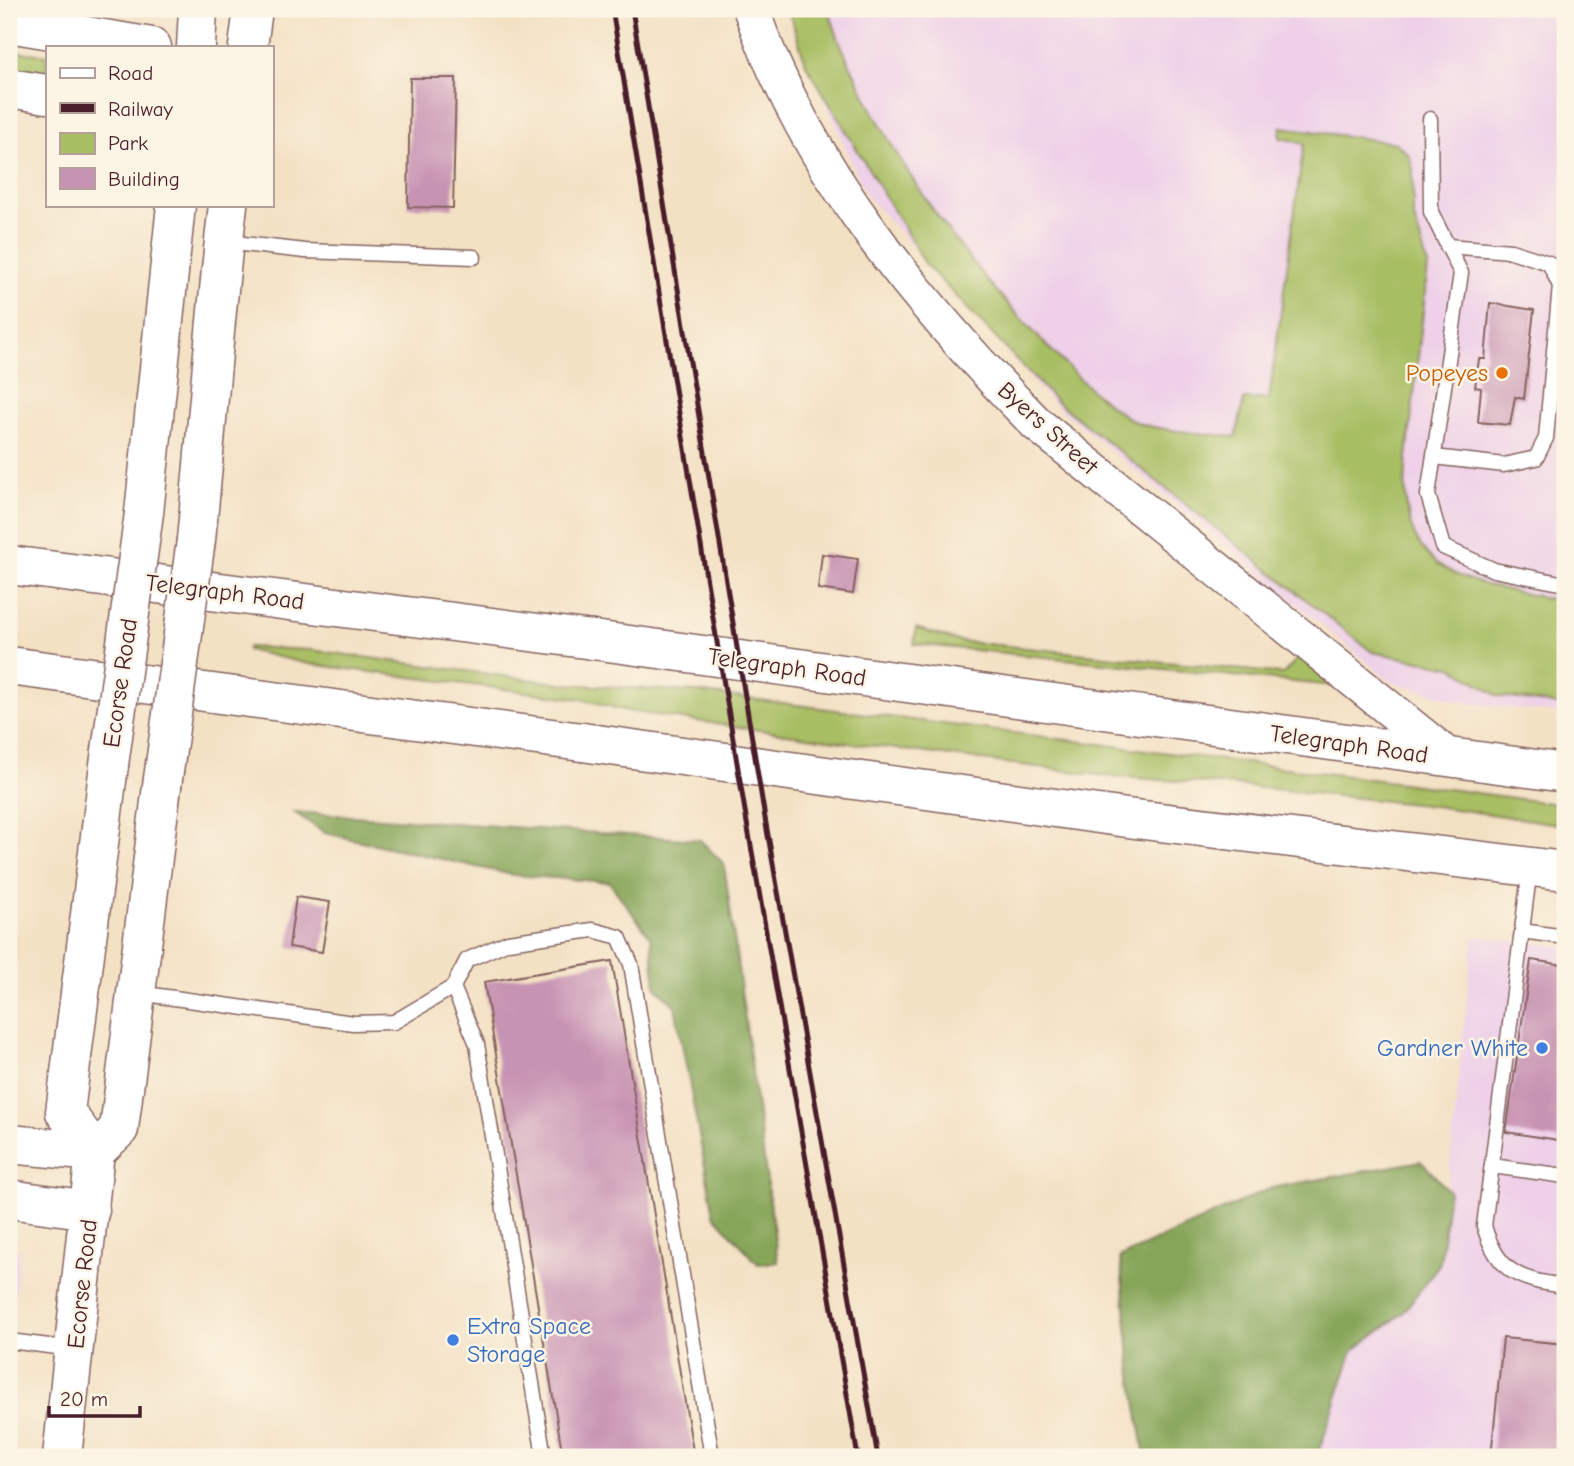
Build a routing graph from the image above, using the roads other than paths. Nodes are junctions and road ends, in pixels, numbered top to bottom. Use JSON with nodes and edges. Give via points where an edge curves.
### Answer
{"nodes":[{"id":1,"x":198,"y":9,"type":"edge"},
{"id":2,"x":253,"y":9,"type":"edge"},
{"id":3,"x":751,"y":9,"type":"edge"},
{"id":4,"x":9,"y":23,"type":"edge"},
{"id":5,"x":146,"y":46,"type":"edge"},
{"id":6,"x":196,"y":46,"type":"edge"},
{"id":7,"x":248,"y":46,"type":"edge"},
{"id":8,"x":9,"y":88,"type":"edge"},
{"id":9,"x":46,"y":94,"type":"edge"},
{"id":10,"x":1430,"y":119,"type":"dead end"},
{"id":11,"x":176,"y":206,"type":"edge"},
{"id":12,"x":226,"y":223,"type":"edge"},
{"id":13,"x":1447,"y":246,"type":"junction"},
{"id":14,"x":474,"y":257,"type":"dead end"},
{"id":15,"x":1434,"y":457,"type":"junction"},
{"id":16,"x":9,"y":539,"type":"edge"},
{"id":17,"x":9,"y":565,"type":"edge"},
{"id":18,"x":162,"y":583,"type":"junction"},
{"id":19,"x":1565,"y":584,"type":"edge"},
{"id":20,"x":9,"y":666,"type":"edge"},
{"id":21,"x":1449,"y":757,"type":"junction"},
{"id":22,"x":1565,"y":773,"type":"edge"},
{"id":23,"x":1548,"y":869,"type":"edge"},
{"id":24,"x":1522,"y":930,"type":"junction"},
{"id":25,"x":1565,"y":937,"type":"edge"},
{"id":26,"x":453,"y":987,"type":"junction"},
{"id":27,"x":136,"y":993,"type":"junction"},
{"id":28,"x":9,"y":1144,"type":"edge"},
{"id":29,"x":95,"y":1152,"type":"junction"},
{"id":30,"x":1492,"y":1166,"type":"junction"},
{"id":31,"x":1565,"y":1176,"type":"edge"},
{"id":32,"x":9,"y":1199,"type":"edge"},
{"id":33,"x":90,"y":1210,"type":"junction"},
{"id":34,"x":1565,"y":1286,"type":"edge"},
{"id":35,"x":9,"y":1341,"type":"edge"},
{"id":36,"x":74,"y":1349,"type":"junction"},
{"id":37,"x":62,"y":1457,"type":"edge"},
{"id":38,"x":544,"y":1457,"type":"edge"},
{"id":39,"x":712,"y":1457,"type":"edge"}],
"edges":[{"from":1,"to":6,"type":"main road"},
{"from":2,"to":7,"type":"main road"},
{"from":3,"to":21,"type":"street","name":"Byers Street","via":[[773,64],[828,169],[925,304],[982,368],[1037,424]]},
{"from":4,"to":5,"type":"main road"},
{"from":8,"to":9,"type":"main road"},
{"from":10,"to":13,"type":"lane","via":[[1431,212]]},
{"from":11,"to":29,"type":"main road","name":"Ecorse Road","bridge":true,"via":[[144,513],[65,1112]]},
{"from":12,"to":14,"type":"lane","via":[[305,251]]},
{"from":12,"to":27,"type":"main road","bridge":true,"via":[[196,540]]},
{"from":13,"to":15,"type":"lane","via":[[1461,273]]},
{"from":13,"to":15,"type":"lane","via":[[1511,251],[1549,263],[1560,286],[1546,438],[1536,458],[1504,465]]},
{"from":15,"to":19,"type":"lane","via":[[1428,495],[1443,547],[1494,570]]},
{"from":16,"to":18,"type":"main road"},
{"from":17,"to":18,"type":"main road","name":"Telegraph Road"},
{"from":18,"to":21,"type":"main road","name":"Telegraph Road"},
{"from":20,"to":23,"type":"main road","via":[[1127,818]]},
{"from":21,"to":22,"type":"main road","name":"Telegraph Road"},
{"from":23,"to":24,"type":"lane"},
{"from":24,"to":25,"type":"lane"},
{"from":24,"to":30,"type":"lane"},
{"from":26,"to":27,"type":"lane","via":[[394,1022],[353,1023]]},
{"from":26,"to":38,"type":"lane","via":[[477,1044]]},
{"from":26,"to":39,"type":"lane","via":[[467,960],[508,943],[593,930],[619,937],[631,964]]},
{"from":27,"to":29,"type":"main road","via":[[118,1129]]},
{"from":28,"to":29,"type":"main road"},
{"from":29,"to":33,"type":"main road","name":"Ecorse Road"},
{"from":30,"to":31,"type":"lane"},
{"from":30,"to":34,"type":"lane","via":[[1485,1226],[1500,1264],[1518,1275]]},
{"from":32,"to":33,"type":"main road"},
{"from":33,"to":36,"type":"main road","name":"Ecorse Road"},
{"from":35,"to":36,"type":"lane"},
{"from":36,"to":37,"type":"main road","name":"Ecorse Road"}]}
